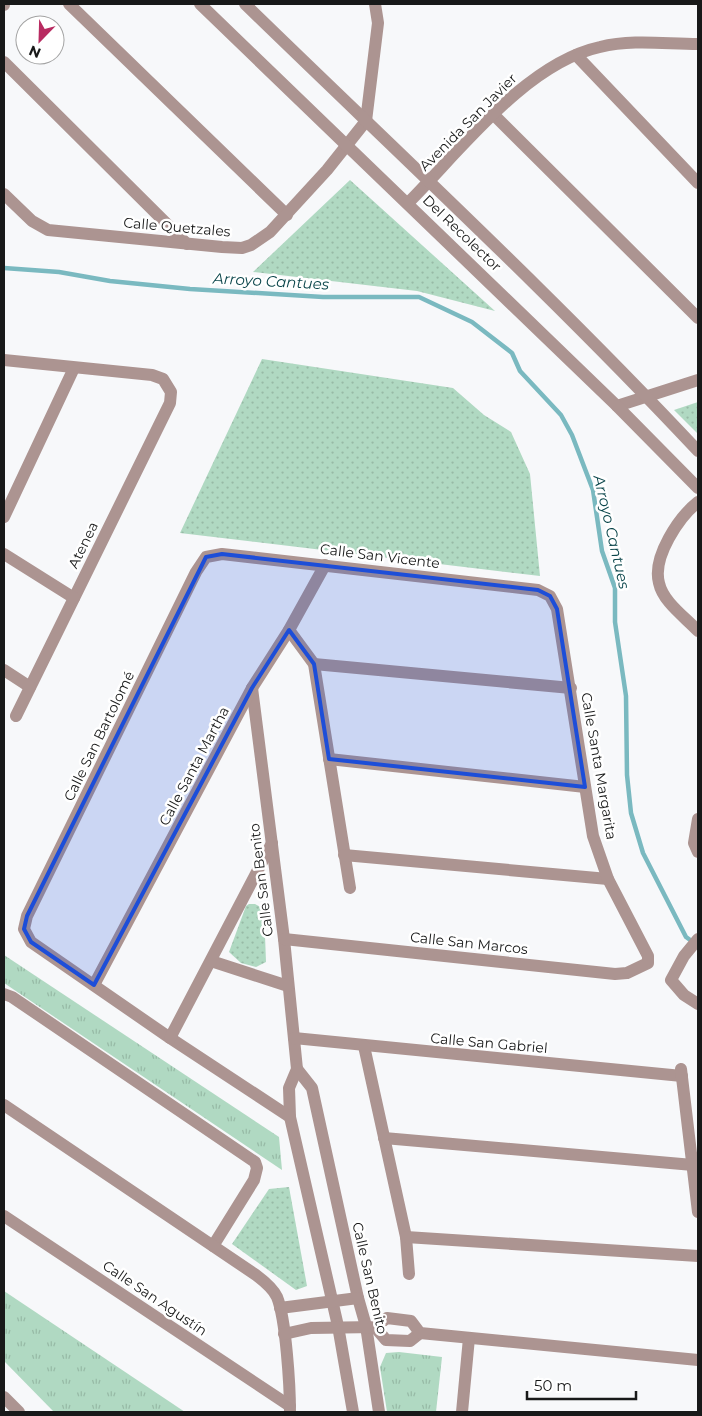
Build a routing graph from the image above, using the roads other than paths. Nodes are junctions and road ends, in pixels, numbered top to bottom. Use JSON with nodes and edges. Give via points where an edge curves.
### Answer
{"nodes":[{"id":1,"x":69,"y":4,"type":"edge"},
{"id":2,"x":200,"y":4,"type":"edge"},
{"id":3,"x":245,"y":4,"type":"edge"},
{"id":4,"x":375,"y":4,"type":"edge"},
{"id":5,"x":698,"y":44,"type":"edge"},
{"id":6,"x":576,"y":55,"type":"junction"},
{"id":7,"x":4,"y":62,"type":"edge"},
{"id":8,"x":494,"y":115,"type":"junction"},
{"id":9,"x":366,"y":121,"type":"junction"},
{"id":10,"x":348,"y":145,"type":"junction"},
{"id":11,"x":430,"y":181,"type":"junction"},
{"id":12,"x":698,"y":183,"type":"edge"},
{"id":13,"x":4,"y":194,"type":"edge"},
{"id":14,"x":408,"y":203,"type":"junction"},
{"id":15,"x":287,"y":214,"type":"junction"},
{"id":16,"x":187,"y":244,"type":"junction"},
{"id":17,"x":698,"y":318,"type":"edge"},
{"id":18,"x":4,"y":360,"type":"edge"},
{"id":19,"x":74,"y":368,"type":"junction"},
{"id":20,"x":698,"y":380,"type":"edge"},
{"id":21,"x":646,"y":395,"type":"junction"},
{"id":22,"x":617,"y":406,"type":"junction"},
{"id":23,"x":698,"y":451,"type":"edge"},
{"id":24,"x":698,"y":488,"type":"edge"},
{"id":25,"x":698,"y":502,"type":"edge"},
{"id":26,"x":4,"y":517,"type":"edge"},
{"id":27,"x":4,"y":554,"type":"edge"},
{"id":28,"x":206,"y":557,"type":"joint"},
{"id":29,"x":325,"y":565,"type":"junction"},
{"id":30,"x":550,"y":596,"type":"joint"},
{"id":31,"x":74,"y":598,"type":"junction"},
{"id":32,"x":289,"y":630,"type":"junction"},
{"id":33,"x":698,"y":630,"type":"edge"},
{"id":34,"x":314,"y":664,"type":"junction"},
{"id":35,"x":4,"y":670,"type":"edge"},
{"id":36,"x":30,"y":687,"type":"junction"},
{"id":37,"x":252,"y":688,"type":"junction"},
{"id":38,"x":571,"y":688,"type":"junction"},
{"id":39,"x":16,"y":716,"type":"dead end"},
{"id":40,"x":329,"y":759,"type":"junction"},
{"id":41,"x":585,"y":787,"type":"junction"},
{"id":42,"x":698,"y":819,"type":"edge"},
{"id":43,"x":272,"y":843,"type":"junction"},
{"id":44,"x":698,"y":852,"type":"edge"},
{"id":45,"x":344,"y":855,"type":"junction"},
{"id":46,"x":608,"y":879,"type":"junction"},
{"id":47,"x":350,"y":888,"type":"dead end"},
{"id":48,"x":284,"y":939,"type":"junction"},
{"id":49,"x":698,"y":939,"type":"edge"},
{"id":50,"x":211,"y":961,"type":"junction"},
{"id":51,"x":648,"y":962,"type":"joint"},
{"id":52,"x":94,"y":985,"type":"junction"},
{"id":53,"x":288,"y":986,"type":"junction"},
{"id":54,"x":4,"y":994,"type":"edge"},
{"id":55,"x":698,"y":1004,"type":"edge"},
{"id":56,"x":170,"y":1038,"type":"junction"},
{"id":57,"x":294,"y":1038,"type":"junction"},
{"id":58,"x":364,"y":1046,"type":"junction"},
{"id":59,"x":297,"y":1069,"type":"junction"},
{"id":60,"x":4,"y":1105,"type":"edge"},
{"id":61,"x":290,"y":1117,"type":"junction"},
{"id":62,"x":384,"y":1138,"type":"junction"},
{"id":63,"x":693,"y":1165,"type":"junction"},
{"id":64,"x":698,"y":1212,"type":"edge"},
{"id":65,"x":4,"y":1216,"type":"edge"},
{"id":66,"x":406,"y":1237,"type":"junction"},
{"id":67,"x":213,"y":1246,"type":"junction"},
{"id":68,"x":698,"y":1256,"type":"edge"},
{"id":69,"x":409,"y":1274,"type":"dead end"},
{"id":70,"x":358,"y":1298,"type":"junction"},
{"id":71,"x":279,"y":1302,"type":"junction"},
{"id":72,"x":331,"y":1302,"type":"junction"},
{"id":73,"x":338,"y":1326,"type":"junction"},
{"id":74,"x":370,"y":1326,"type":"junction"},
{"id":75,"x":420,"y":1333,"type":"junction"},
{"id":76,"x":284,"y":1334,"type":"junction"},
{"id":77,"x":468,"y":1338,"type":"junction"},
{"id":78,"x":698,"y":1360,"type":"edge"},
{"id":79,"x":4,"y":1397,"type":"edge"},
{"id":80,"x":290,"y":1409,"type":"edge"},
{"id":81,"x":19,"y":1412,"type":"edge"},
{"id":82,"x":353,"y":1412,"type":"edge"},
{"id":83,"x":380,"y":1412,"type":"edge"},
{"id":84,"x":462,"y":1412,"type":"edge"}],
"edges":[{"from":1,"to":15,"type":"street"},
{"from":2,"to":10,"type":"street","name":"Del Recolector"},
{"from":3,"to":9,"type":"street","name":"Del Recolector"},
{"from":4,"to":9,"type":"street","via":[[378,23]]},
{"from":5,"to":6,"type":"street","name":"Avenida San Javier","via":[[620,43]]},
{"from":6,"to":8,"type":"street","name":"Avenida San Javier","via":[[536,76]]},
{"from":6,"to":12,"type":"street"},
{"from":7,"to":16,"type":"street"},
{"from":8,"to":11,"type":"street","name":"Avenida San Javier"},
{"from":8,"to":17,"type":"street"},
{"from":9,"to":10,"type":"street","name":"Calle Quetzales"},
{"from":9,"to":11,"type":"street","name":"Del Recolector"},
{"from":10,"to":14,"type":"street","name":"Del Recolector"},
{"from":10,"to":15,"type":"street","name":"Calle Quetzales"},
{"from":11,"to":14,"type":"street","name":"Avenida San Javier"},
{"from":11,"to":21,"type":"street","name":"Del Recolector"},
{"from":13,"to":16,"type":"street","name":"Calle Quetzales","via":[[32,221],[48,230]]},
{"from":14,"to":22,"type":"street","name":"Del Recolector"},
{"from":15,"to":16,"type":"street","name":"Calle Quetzales","via":[[260,241],[242,248]]},
{"from":18,"to":19,"type":"street"},
{"from":19,"to":26,"type":"street"},
{"from":19,"to":31,"type":"street","name":"Atenea","via":[[152,375],[163,379],[171,392],[170,403]]},
{"from":20,"to":21,"type":"street"},
{"from":21,"to":22,"type":"street"},
{"from":21,"to":23,"type":"street","name":"Del Recolector"},
{"from":22,"to":24,"type":"street","name":"Del Recolector"},
{"from":25,"to":33,"type":"street","via":[[669,538],[661,557],[659,583],[670,603]]},
{"from":27,"to":31,"type":"street"},
{"from":28,"to":29,"type":"street","name":"Calle San Vicente","via":[[222,554]]},
{"from":28,"to":52,"type":"street","name":"Calle San Bartolomé","via":[[27,916],[24,930],[31,942]]},
{"from":29,"to":30,"type":"street","name":"Calle San Vicente","via":[[538,590]]},
{"from":29,"to":32,"type":"street","name":"Calle Santa Martha"},
{"from":30,"to":38,"type":"street","name":"Calle Santa Margarita","via":[[557,608]]},
{"from":31,"to":36,"type":"street","name":"Atenea"},
{"from":32,"to":34,"type":"street"},
{"from":32,"to":37,"type":"street","name":"Calle Santa Martha"},
{"from":34,"to":38,"type":"street"},
{"from":34,"to":40,"type":"street"},
{"from":35,"to":36,"type":"street"},
{"from":36,"to":39,"type":"street","name":"Atenea"},
{"from":37,"to":43,"type":"street","name":"Calle San Benito"},
{"from":37,"to":52,"type":"street","name":"Calle Santa Martha"},
{"from":38,"to":41,"type":"street","name":"Calle Santa Margarita"},
{"from":40,"to":41,"type":"street"},
{"from":40,"to":45,"type":"street"},
{"from":41,"to":46,"type":"street","name":"Calle Santa Margarita","via":[[594,836]]},
{"from":42,"to":44,"type":"street","via":[[694,843]]},
{"from":43,"to":48,"type":"street","name":"Calle San Benito"},
{"from":43,"to":50,"type":"street"},
{"from":45,"to":46,"type":"street"},
{"from":45,"to":47,"type":"street"},
{"from":46,"to":51,"type":"street","name":"Calle Santa Margarita","via":[[648,956]]},
{"from":48,"to":51,"type":"street","name":"Calle San Marcos","via":[[615,974],[627,973]]},
{"from":48,"to":53,"type":"street","name":"Calle San Benito"},
{"from":49,"to":55,"type":"street","via":[[671,980],[684,995]]},
{"from":50,"to":53,"type":"street"},
{"from":50,"to":56,"type":"street"},
{"from":52,"to":56,"type":"street"},
{"from":53,"to":57,"type":"street","name":"Calle San Benito"},
{"from":54,"to":67,"type":"street","via":[[250,1158],[257,1168],[254,1180]]},
{"from":56,"to":61,"type":"street"},
{"from":57,"to":58,"type":"street","name":"Calle San Gabriel"},
{"from":57,"to":59,"type":"street","name":"Calle San Benito"},
{"from":58,"to":62,"type":"street"},
{"from":58,"to":63,"type":"street","name":"Calle San Gabriel","via":[[682,1073]]},
{"from":59,"to":61,"type":"street","name":"Calle San Benito","via":[[289,1088]]},
{"from":59,"to":70,"type":"street","name":"Calle San Benito","via":[[312,1088]]},
{"from":60,"to":67,"type":"street"},
{"from":61,"to":72,"type":"street","name":"Calle San Benito"},
{"from":62,"to":63,"type":"street"},
{"from":62,"to":66,"type":"street"},
{"from":63,"to":64,"type":"street"},
{"from":65,"to":80,"type":"street","name":"Calle San Agustín"},
{"from":66,"to":68,"type":"street"},
{"from":66,"to":69,"type":"street"},
{"from":67,"to":71,"type":"street","via":[[268,1284]]},
{"from":70,"to":72,"type":"street"},
{"from":70,"to":74,"type":"street","name":"Calle San Benito"},
{"from":71,"to":72,"type":"street"},
{"from":71,"to":76,"type":"street"},
{"from":72,"to":73,"type":"street","name":"Calle San Benito"},
{"from":73,"to":74,"type":"street"},
{"from":73,"to":76,"type":"street"},
{"from":73,"to":82,"type":"street","name":"Calle San Benito"},
{"from":74,"to":75,"type":"street","via":[[387,1318],[411,1321]]},
{"from":74,"to":75,"type":"street","via":[[386,1340],[410,1341]]},
{"from":74,"to":83,"type":"street","name":"Calle San Benito"},
{"from":75,"to":77,"type":"street"},
{"from":76,"to":80,"type":"street"},
{"from":77,"to":78,"type":"street"},
{"from":77,"to":84,"type":"street"},
{"from":79,"to":81,"type":"street"}]}
